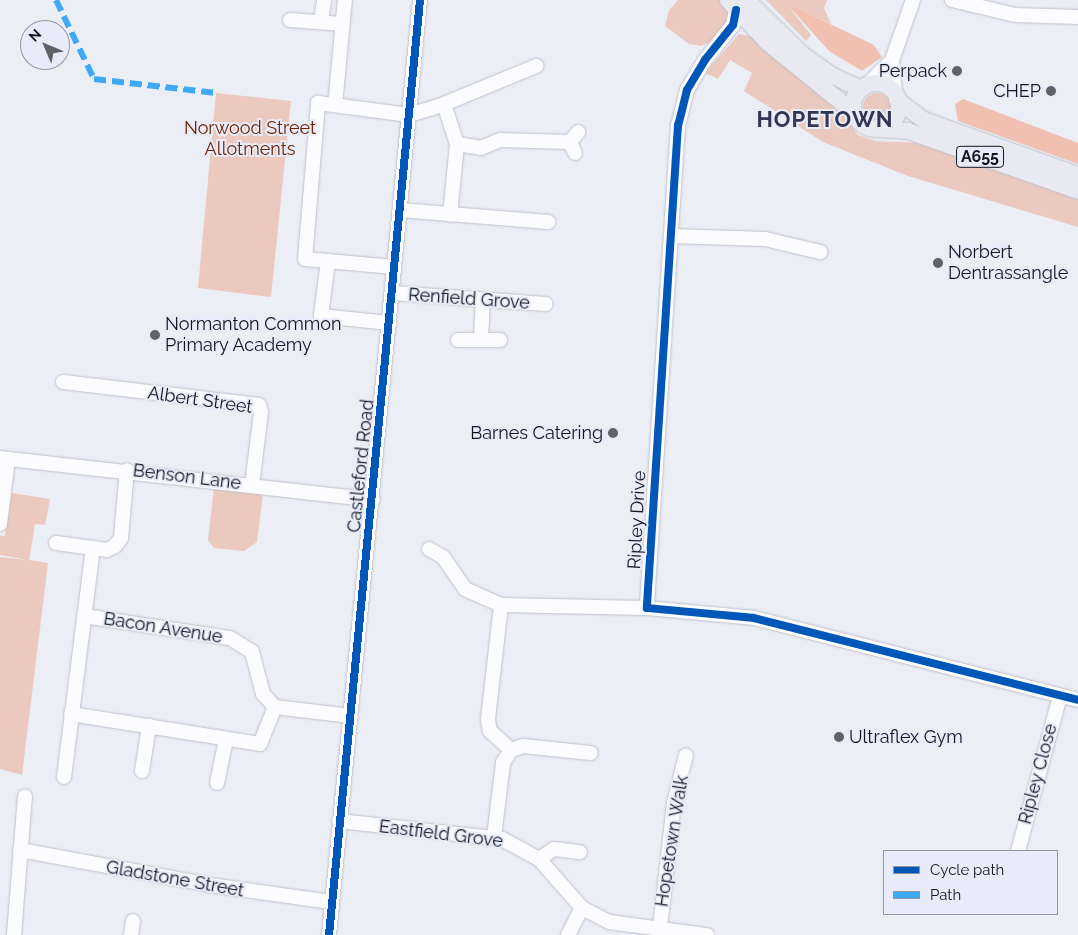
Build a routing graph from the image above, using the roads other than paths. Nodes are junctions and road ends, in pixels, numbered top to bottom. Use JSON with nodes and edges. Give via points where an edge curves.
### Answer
{"nodes":[{"id":1,"x":324,"y":0,"type":"edge"},
{"id":2,"x":345,"y":0,"type":"edge"},
{"id":3,"x":420,"y":0,"type":"edge"},
{"id":4,"x":913,"y":0,"type":"edge"},
{"id":5,"x":952,"y":0,"type":"edge"},
{"id":6,"x":737,"y":3,"type":"edge"},
{"id":7,"x":1078,"y":17,"type":"edge"},
{"id":8,"x":290,"y":20,"type":"dead end"},
{"id":9,"x":321,"y":22,"type":"junction"},
{"id":10,"x":342,"y":24,"type":"junction"},
{"id":11,"x":755,"y":30,"type":"junction"},
{"id":12,"x":724,"y":35,"type":"junction"},
{"id":13,"x":892,"y":60,"type":"junction"},
{"id":14,"x":536,"y":66,"type":"dead end"},
{"id":15,"x":863,"y":88,"type":"junction"},
{"id":16,"x":896,"y":97,"type":"junction"},
{"id":17,"x":444,"y":104,"type":"junction"},
{"id":18,"x":335,"y":105,"type":"junction"},
{"id":19,"x":853,"y":112,"type":"junction"},
{"id":20,"x":409,"y":115,"type":"junction"},
{"id":21,"x":881,"y":129,"type":"junction"},
{"id":22,"x":574,"y":142,"type":"dead end"},
{"id":23,"x":457,"y":144,"type":"junction"},
{"id":24,"x":1078,"y":174,"type":"edge"},
{"id":25,"x":1078,"y":191,"type":"edge"},
{"id":26,"x":400,"y":210,"type":"junction"},
{"id":27,"x":450,"y":215,"type":"junction"},
{"id":28,"x":549,"y":222,"type":"dead end"},
{"id":29,"x":671,"y":236,"type":"junction"},
{"id":30,"x":820,"y":252,"type":"dead end"},
{"id":31,"x":328,"y":261,"type":"junction"},
{"id":32,"x":394,"y":267,"type":"junction"},
{"id":33,"x":392,"y":293,"type":"junction"},
{"id":34,"x":483,"y":300,"type":"junction"},
{"id":35,"x":546,"y":304,"type":"dead end"},
{"id":36,"x":390,"y":323,"type":"junction"},
{"id":37,"x":481,"y":338,"type":"junction"},
{"id":38,"x":458,"y":340,"type":"dead end"},
{"id":39,"x":500,"y":340,"type":"dead end"},
{"id":40,"x":63,"y":382,"type":"dead end"},
{"id":41,"x":4,"y":458,"type":"edge"},
{"id":42,"x":127,"y":470,"type":"junction"},
{"id":43,"x":252,"y":485,"type":"junction"},
{"id":44,"x":373,"y":500,"type":"junction"},
{"id":45,"x":0,"y":524,"type":"edge"},
{"id":46,"x":56,"y":542,"type":"dead end"},
{"id":47,"x":93,"y":548,"type":"junction"},
{"id":48,"x":429,"y":549,"type":"dead end"},
{"id":49,"x":501,"y":604,"type":"junction"},
{"id":50,"x":647,"y":608,"type":"junction"},
{"id":51,"x":84,"y":616,"type":"junction"},
{"id":52,"x":1060,"y":696,"type":"junction"},
{"id":53,"x":1078,"y":700,"type":"edge"},
{"id":54,"x":275,"y":707,"type":"junction"},
{"id":55,"x":71,"y":714,"type":"junction"},
{"id":56,"x":350,"y":716,"type":"junction"},
{"id":57,"x":149,"y":726,"type":"junction"},
{"id":58,"x":226,"y":739,"type":"junction"},
{"id":59,"x":510,"y":750,"type":"junction"},
{"id":60,"x":591,"y":753,"type":"dead end"},
{"id":61,"x":686,"y":755,"type":"dead end"},
{"id":62,"x":142,"y":771,"type":"dead end"},
{"id":63,"x":64,"y":777,"type":"dead end"},
{"id":64,"x":218,"y":783,"type":"dead end"},
{"id":65,"x":25,"y":796,"type":"dead end"},
{"id":66,"x":339,"y":822,"type":"junction"},
{"id":67,"x":494,"y":837,"type":"junction"},
{"id":68,"x":20,"y":850,"type":"junction"},
{"id":69,"x":1018,"y":850,"type":"edge"},
{"id":70,"x":580,"y":852,"type":"dead end"},
{"id":71,"x":539,"y":859,"type":"junction"},
{"id":72,"x":331,"y":902,"type":"junction"},
{"id":73,"x":582,"y":908,"type":"junction"},
{"id":74,"x":133,"y":921,"type":"dead end"},
{"id":75,"x":664,"y":930,"type":"edge"},
{"id":76,"x":14,"y":935,"type":"edge"},
{"id":77,"x":131,"y":935,"type":"edge"},
{"id":78,"x":329,"y":935,"type":"edge"},
{"id":79,"x":568,"y":935,"type":"edge"},
{"id":80,"x":707,"y":935,"type":"edge"}],
"edges":[{"from":1,"to":9,"type":"street"},
{"from":2,"to":10,"type":"street"},
{"from":3,"to":20,"type":"street","name":"Castleford Road"},
{"from":4,"to":13,"type":"street"},
{"from":5,"to":7,"type":"street","via":[[1015,15]]},
{"from":6,"to":11,"type":"main road","number":"A655"},
{"from":6,"to":12,"type":"street","name":"Ripley Drive","via":[[735,21]]},
{"from":6,"to":15,"type":"main road","number":"A655","via":[[833,76]]},
{"from":8,"to":9,"type":"street"},
{"from":9,"to":10,"type":"street"},
{"from":10,"to":18,"type":"street"},
{"from":11,"to":12,"type":"street","via":[[739,29]]},
{"from":11,"to":19,"type":"main road","number":"A655"},
{"from":12,"to":29,"type":"street","name":"Ripley Drive","via":[[687,90],[674,153]]},
{"from":13,"to":15,"type":"street"},
{"from":13,"to":16,"type":"street"},
{"from":14,"to":17,"type":"street"},
{"from":15,"to":16,"type":"main road","number":"A655","via":[[879,84]]},
{"from":15,"to":19,"type":"main road","via":[[854,100]]},
{"from":16,"to":21,"type":"main road","via":[[895,118]]},
{"from":16,"to":24,"type":"main road","number":"A655","via":[[924,120]]},
{"from":17,"to":20,"type":"street"},
{"from":17,"to":23,"type":"street"},
{"from":18,"to":20,"type":"street"},
{"from":18,"to":31,"type":"street","via":[[318,102],[305,259]]},
{"from":19,"to":21,"type":"main road","number":"A655","via":[[861,124]]},
{"from":20,"to":26,"type":"street","name":"Castleford Road"},
{"from":21,"to":25,"type":"main road","number":"A655","via":[[908,131]]},
{"from":22,"to":23,"type":"street","via":[[500,140],[481,148]]},
{"from":23,"to":27,"type":"street"},
{"from":26,"to":27,"type":"street"},
{"from":26,"to":32,"type":"street","name":"Castleford Road"},
{"from":27,"to":28,"type":"street"},
{"from":29,"to":30,"type":"street","via":[[765,240]]},
{"from":29,"to":50,"type":"street","name":"Ripley Drive"},
{"from":31,"to":32,"type":"street"},
{"from":31,"to":36,"type":"street","via":[[321,316]]},
{"from":32,"to":33,"type":"street","name":"Castleford Road"},
{"from":33,"to":34,"type":"street","name":"Renfield Grove"},
{"from":33,"to":36,"type":"street","name":"Castleford Road"},
{"from":34,"to":35,"type":"street","name":"Renfield Grove"},
{"from":34,"to":37,"type":"street"},
{"from":36,"to":44,"type":"street","name":"Castleford Road"},
{"from":37,"to":38,"type":"street"},
{"from":37,"to":39,"type":"street"},
{"from":40,"to":43,"type":"street","name":"Albert Street","via":[[259,405]]},
{"from":41,"to":42,"type":"street","name":"Benson Lane"},
{"from":41,"to":45,"type":"street"},
{"from":42,"to":43,"type":"street","name":"Benson Lane"},
{"from":42,"to":47,"type":"street","via":[[121,538],[107,550]]},
{"from":43,"to":44,"type":"street","name":"Benson Lane"},
{"from":44,"to":56,"type":"street","name":"Castleford Road"},
{"from":46,"to":47,"type":"street"},
{"from":47,"to":51,"type":"street"},
{"from":48,"to":49,"type":"street","via":[[443,557],[465,589]]},
{"from":49,"to":50,"type":"street"},
{"from":49,"to":59,"type":"street","via":[[492,626],[488,719],[490,731]]},
{"from":50,"to":52,"type":"street","via":[[754,618]]},
{"from":51,"to":54,"type":"street","name":"Bacon Avenue","via":[[230,638],[252,652],[263,694]]},
{"from":51,"to":55,"type":"street"},
{"from":52,"to":53,"type":"street"},
{"from":52,"to":69,"type":"street","name":"Ripley Close"},
{"from":54,"to":56,"type":"street"},
{"from":54,"to":58,"type":"street","via":[[260,744]]},
{"from":55,"to":57,"type":"street"},
{"from":55,"to":63,"type":"street"},
{"from":56,"to":66,"type":"street","name":"Castleford Road"},
{"from":57,"to":58,"type":"street"},
{"from":57,"to":62,"type":"street"},
{"from":58,"to":64,"type":"street"},
{"from":59,"to":60,"type":"street","via":[[523,746]]},
{"from":59,"to":67,"type":"street","via":[[503,763]]},
{"from":61,"to":75,"type":"street","name":"Hopetown Walk","via":[[674,803]]},
{"from":65,"to":68,"type":"street"},
{"from":66,"to":67,"type":"street","name":"Eastfield Grove"},
{"from":66,"to":72,"type":"street","name":"Castleford Road"},
{"from":67,"to":71,"type":"street","name":"Eastfield Grove","via":[[520,846]]},
{"from":68,"to":72,"type":"street","name":"Gladstone Street","via":[[217,886]]},
{"from":68,"to":76,"type":"street"},
{"from":70,"to":71,"type":"street","via":[[554,849]]},
{"from":71,"to":73,"type":"street","name":"Eastfield Grove"},
{"from":72,"to":78,"type":"street","name":"Castleford Road"},
{"from":73,"to":75,"type":"street","name":"Eastfield Grove","via":[[608,922]]},
{"from":73,"to":79,"type":"street"},
{"from":74,"to":77,"type":"street"},
{"from":75,"to":80,"type":"street","name":"Eastfield Grove"}]}
